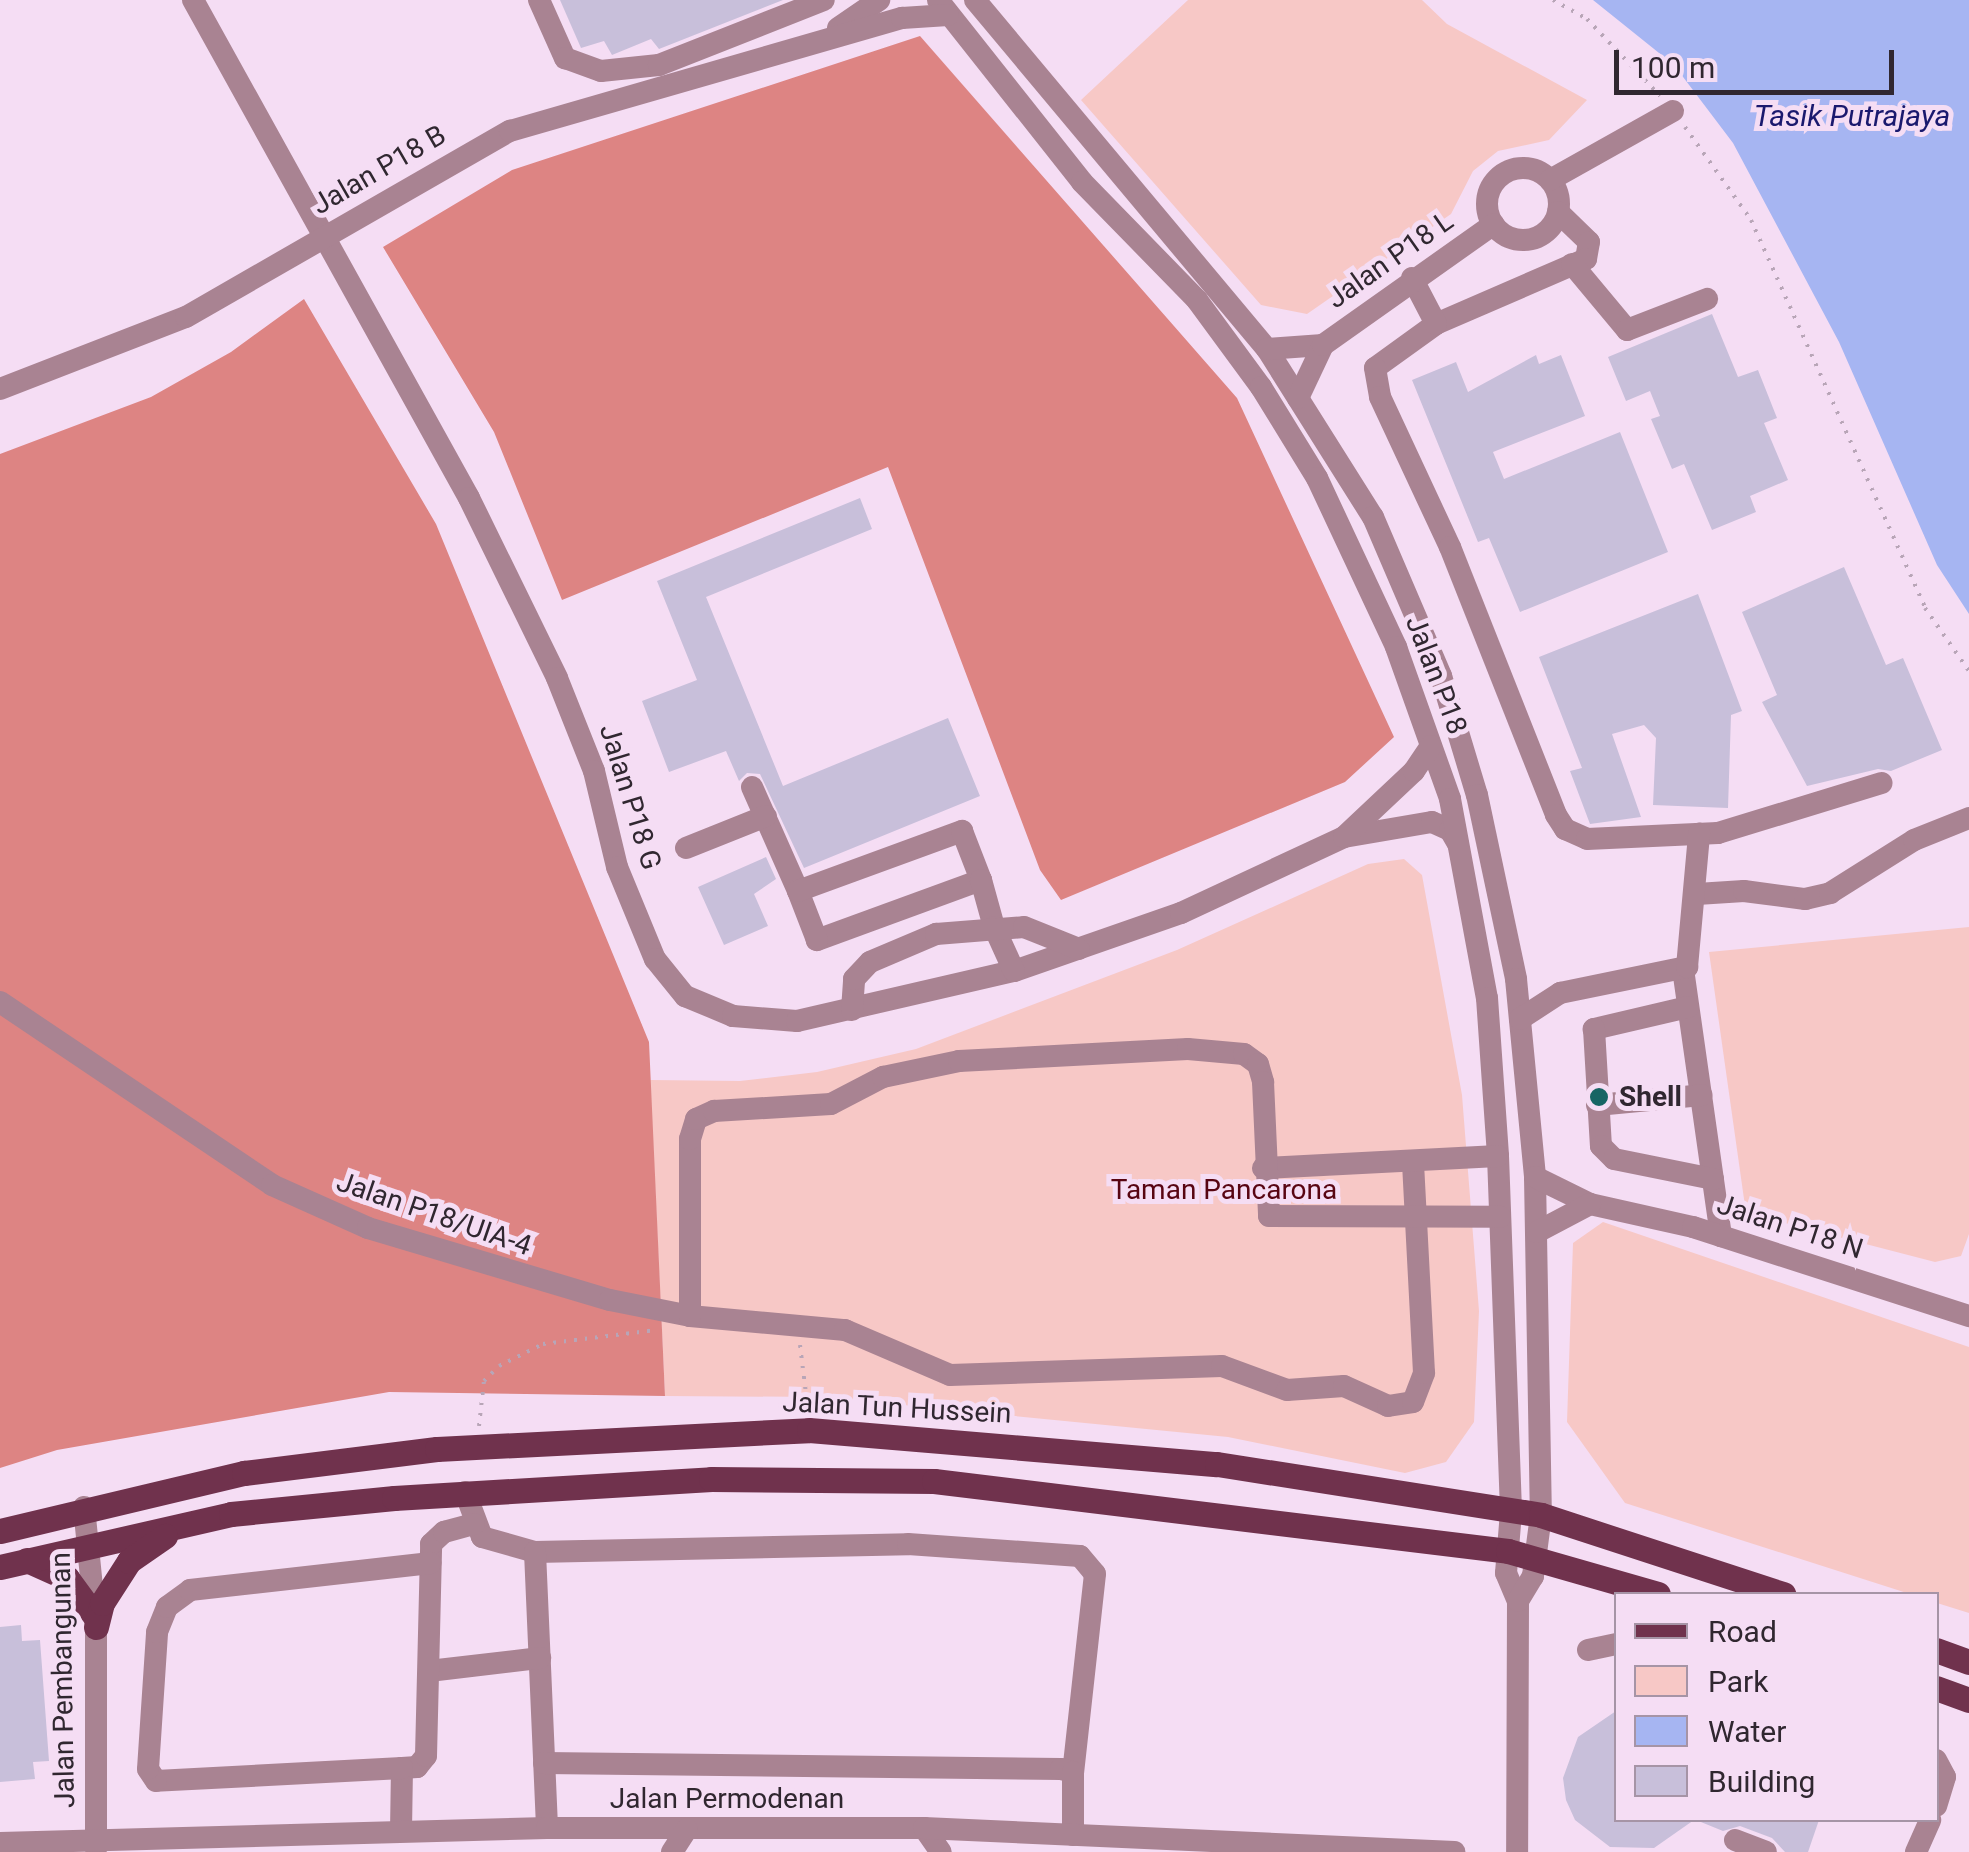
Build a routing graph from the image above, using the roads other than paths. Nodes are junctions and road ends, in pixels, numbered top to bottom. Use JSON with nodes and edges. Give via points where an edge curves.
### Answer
{"nodes":[{"id":1,"x":194,"y":0,"type":"edge"},
{"id":2,"x":539,"y":0,"type":"edge"},
{"id":3,"x":824,"y":0,"type":"edge"},
{"id":4,"x":878,"y":0,"type":"edge"},
{"id":5,"x":975,"y":0,"type":"edge"},
{"id":6,"x":943,"y":8,"type":"edge"},
{"id":7,"x":776,"y":19,"type":"junction"},
{"id":8,"x":796,"y":50,"type":"junction"},
{"id":9,"x":662,"y":76,"type":"junction"},
{"id":10,"x":1673,"y":110,"type":"road end"},
{"id":11,"x":1550,"y":180,"type":"junction"},
{"id":12,"x":1558,"y":212,"type":"junction"},
{"id":13,"x":1494,"y":224,"type":"junction"},
{"id":14,"x":322,"y":236,"type":"junction"},
{"id":15,"x":1572,"y":264,"type":"junction"},
{"id":16,"x":1412,"y":278,"type":"junction"},
{"id":17,"x":1707,"y":299,"type":"dead end"},
{"id":18,"x":1436,"y":324,"type":"junction"},
{"id":19,"x":1323,"y":345,"type":"junction"},
{"id":20,"x":1267,"y":349,"type":"junction"},
{"id":21,"x":0,"y":389,"type":"edge"},
{"id":22,"x":1298,"y":398,"type":"junction"},
{"id":23,"x":1430,"y":746,"type":"junction"},
{"id":24,"x":1882,"y":783,"type":"dead end"},
{"id":25,"x":752,"y":787,"type":"dead end"},
{"id":26,"x":766,"y":816,"type":"junction"},
{"id":27,"x":1969,"y":818,"type":"edge"},
{"id":28,"x":1699,"y":834,"type":"junction"},
{"id":29,"x":1344,"y":837,"type":"junction"},
{"id":30,"x":686,"y":848,"type":"dead end"},
{"id":31,"x":1464,"y":854,"type":"junction"},
{"id":32,"x":980,"y":880,"type":"junction"},
{"id":33,"x":798,"y":891,"type":"junction"},
{"id":34,"x":1698,"y":894,"type":"junction"},
{"id":35,"x":994,"y":928,"type":"junction"},
{"id":36,"x":1079,"y":949,"type":"junction"},
{"id":37,"x":1687,"y":966,"type":"junction"},
{"id":38,"x":1014,"y":971,"type":"junction"},
{"id":39,"x":1516,"y":978,"type":"junction"},
{"id":40,"x":1560,"y":993,"type":"junction"},
{"id":41,"x":0,"y":1002,"type":"edge"},
{"id":42,"x":1688,"y":1006,"type":"junction"},
{"id":43,"x":852,"y":1010,"type":"junction"},
{"id":44,"x":1520,"y":1019,"type":"junction"},
{"id":45,"x":1702,"y":1096,"type":"junction"},
{"id":46,"x":1597,"y":1105,"type":"junction"},
{"id":47,"x":1498,"y":1156,"type":"junction"},
{"id":48,"x":1413,"y":1161,"type":"junction"},
{"id":49,"x":1263,"y":1168,"type":"junction"},
{"id":50,"x":1535,"y":1177,"type":"junction"},
{"id":51,"x":1713,"y":1178,"type":"junction"},
{"id":52,"x":1590,"y":1204,"type":"junction"},
{"id":53,"x":1417,"y":1216,"type":"junction"},
{"id":54,"x":1500,"y":1218,"type":"junction"},
{"id":55,"x":1537,"y":1232,"type":"junction"},
{"id":56,"x":1721,"y":1236,"type":"junction"},
{"id":57,"x":1967,"y":1308,"type":"edge"},
{"id":58,"x":690,"y":1316,"type":"junction"},
{"id":59,"x":465,"y":1492,"type":"junction"},
{"id":60,"x":84,"y":1507,"type":"junction"},
{"id":61,"x":1511,"y":1512,"type":"junction"},
{"id":62,"x":231,"y":1514,"type":"junction"},
{"id":63,"x":1540,"y":1515,"type":"junction"},
{"id":64,"x":474,"y":1524,"type":"junction"},
{"id":65,"x":0,"y":1531,"type":"edge"},
{"id":66,"x":92,"y":1547,"type":"junction"},
{"id":67,"x":1508,"y":1551,"type":"junction"},
{"id":68,"x":536,"y":1552,"type":"junction"},
{"id":69,"x":1537,"y":1556,"type":"junction"},
{"id":70,"x":27,"y":1560,"type":"junction"},
{"id":71,"x":430,"y":1563,"type":"junction"},
{"id":72,"x":0,"y":1566,"type":"edge"},
{"id":73,"x":1652,"y":1592,"type":"edge"},
{"id":74,"x":1777,"y":1592,"type":"edge"},
{"id":75,"x":1518,"y":1600,"type":"junction"},
{"id":76,"x":95,"y":1621,"type":"junction"},
{"id":77,"x":1614,"y":1644,"type":"edge"},
{"id":78,"x":1588,"y":1650,"type":"dead end"},
{"id":79,"x":1939,"y":1651,"type":"edge"},
{"id":80,"x":540,"y":1658,"type":"junction"},
{"id":81,"x":1969,"y":1662,"type":"edge"},
{"id":82,"x":428,"y":1671,"type":"junction"},
{"id":83,"x":1939,"y":1689,"type":"edge"},
{"id":84,"x":1969,"y":1700,"type":"edge"},
{"id":85,"x":544,"y":1762,"type":"junction"},
{"id":86,"x":402,"y":1768,"type":"junction"},
{"id":87,"x":1939,"y":1769,"type":"edge"},
{"id":88,"x":1073,"y":1772,"type":"junction"},
{"id":89,"x":1939,"y":1800,"type":"edge"},
{"id":90,"x":1929,"y":1822,"type":"edge"},
{"id":91,"x":547,"y":1828,"type":"junction"},
{"id":92,"x":924,"y":1828,"type":"junction"},
{"id":93,"x":600,"y":1829,"type":"junction"},
{"id":94,"x":687,"y":1829,"type":"junction"},
{"id":95,"x":400,"y":1831,"type":"junction"},
{"id":96,"x":1034,"y":1834,"type":"junction"},
{"id":97,"x":1073,"y":1836,"type":"junction"},
{"id":98,"x":1735,"y":1840,"type":"dead end"},
{"id":99,"x":330,"y":1842,"type":"edge"},
{"id":100,"x":0,"y":1843,"type":"edge"},
{"id":101,"x":96,"y":1844,"type":"edge"},
{"id":102,"x":1347,"y":1850,"type":"edge"},
{"id":103,"x":617,"y":1852,"type":"edge"},
{"id":104,"x":672,"y":1852,"type":"edge"},
{"id":105,"x":941,"y":1852,"type":"edge"},
{"id":106,"x":1015,"y":1852,"type":"edge"},
{"id":107,"x":1454,"y":1852,"type":"edge"},
{"id":108,"x":1518,"y":1852,"type":"edge"},
{"id":109,"x":1766,"y":1852,"type":"edge"},
{"id":110,"x":1916,"y":1852,"type":"edge"}],
"edges":[{"from":1,"to":14,"type":"street","name":"Jalan P18 G"},
{"from":2,"to":9,"type":"street","via":[[565,58],[580,67]]},
{"from":3,"to":7,"type":"street"},
{"from":4,"to":8,"type":"street","name":"Jalan P18 B"},
{"from":5,"to":20,"type":"street","name":"Jalan P18"},
{"from":6,"to":8,"type":"street","name":"Jalan P18 B"},
{"from":6,"to":23,"type":"street","name":"Jalan P18","via":[[1082,182],[1197,300],[1260,387],[1325,495],[1396,646]]},
{"from":7,"to":8,"type":"street"},
{"from":7,"to":9,"type":"street"},
{"from":8,"to":9,"type":"street","name":"Jalan P18 B"},
{"from":9,"to":14,"type":"street","name":"Jalan P18 B","via":[[510,131]]},
{"from":10,"to":11,"type":"street"},
{"from":11,"to":12,"type":"street"},
{"from":11,"to":13,"type":"street","name":"Jalan P18 L","via":[[1521,168],[1501,175],[1487,204]]},
{"from":12,"to":13,"type":"street","name":"Jalan P18 L","via":[[1546,232],[1524,240]]},
{"from":12,"to":15,"type":"street","via":[[1591,246],[1586,258]]},
{"from":13,"to":16,"type":"street","name":"Jalan P18 L"},
{"from":14,"to":21,"type":"street","name":"Jalan P18 B","via":[[186,317]]},
{"from":14,"to":43,"type":"street","name":"Jalan P18 G","via":[[469,498],[558,678],[594,771],[617,867],[655,959],[685,996],[733,1016],[797,1021]]},
{"from":15,"to":17,"type":"street","via":[[1628,330]]},
{"from":15,"to":18,"type":"street"},
{"from":16,"to":18,"type":"street"},
{"from":16,"to":19,"type":"street","name":"Jalan P18 L"},
{"from":18,"to":28,"type":"street","via":[[1375,368],[1380,397],[1450,547],[1556,815],[1565,829],[1588,839]]},
{"from":19,"to":20,"type":"street","name":"Jalan P18 L"},
{"from":19,"to":22,"type":"street","name":"Jalan P18 L"},
{"from":20,"to":22,"type":"street","name":"Jalan P18"},
{"from":22,"to":39,"type":"street","name":"Jalan P18","via":[[1373,517],[1441,676],[1477,794]]},
{"from":23,"to":29,"type":"street","name":"Jalan P18 G","via":[[1414,771],[1358,816]]},
{"from":23,"to":31,"type":"street","name":"Jalan P18"},
{"from":24,"to":28,"type":"street","via":[[1772,820]]},
{"from":25,"to":26,"type":"street"},
{"from":26,"to":30,"type":"street"},
{"from":26,"to":33,"type":"street"},
{"from":27,"to":34,"type":"street","via":[[1914,840],[1830,893],[1805,899],[1744,891]]},
{"from":28,"to":34,"type":"street"},
{"from":29,"to":31,"type":"street","name":"Jalan P18 G","via":[[1432,822],[1450,830]]},
{"from":29,"to":36,"type":"street","name":"Jalan P18 G","via":[[1181,913]]},
{"from":31,"to":47,"type":"street","name":"Jalan P18","via":[[1487,998]]},
{"from":32,"to":33,"type":"street","via":[[818,940]]},
{"from":32,"to":33,"type":"street","via":[[962,831]]},
{"from":32,"to":35,"type":"street"},
{"from":34,"to":37,"type":"street"},
{"from":35,"to":36,"type":"street","via":[[1024,927]]},
{"from":35,"to":38,"type":"street"},
{"from":35,"to":43,"type":"street","via":[[936,934],[870,962],[854,979]]},
{"from":36,"to":38,"type":"street","name":"Jalan P18 G"},
{"from":37,"to":40,"type":"street"},
{"from":37,"to":42,"type":"street"},
{"from":38,"to":43,"type":"street","name":"Jalan P18 G"},
{"from":39,"to":40,"type":"street"},
{"from":39,"to":44,"type":"street","name":"Jalan P18"},
{"from":40,"to":44,"type":"street"},
{"from":41,"to":58,"type":"street","name":"Jalan P18/UIA-4","via":[[288,1192],[479,1266]]},
{"from":42,"to":45,"type":"street"},
{"from":42,"to":46,"type":"street","via":[[1594,1029]]},
{"from":44,"to":50,"type":"street","name":"Jalan P18"},
{"from":45,"to":46,"type":"street"},
{"from":45,"to":51,"type":"street"},
{"from":46,"to":51,"type":"street","via":[[1601,1146],[1614,1159]]},
{"from":47,"to":48,"type":"street"},
{"from":47,"to":54,"type":"street","name":"Jalan P18"},
{"from":48,"to":49,"type":"street"},
{"from":48,"to":53,"type":"street"},
{"from":49,"to":53,"type":"street","via":[[1266,1210],[1275,1218]]},
{"from":49,"to":58,"type":"street","via":[[1262,1072],[1244,1054],[1218,1049],[958,1061],[883,1077],[832,1104],[704,1114],[690,1139]]},
{"from":50,"to":52,"type":"street","name":"Jalan P18 N"},
{"from":50,"to":55,"type":"street","name":"Jalan P18"},
{"from":51,"to":56,"type":"street"},
{"from":52,"to":55,"type":"street"},
{"from":52,"to":56,"type":"street","name":"Jalan P18 N"},
{"from":53,"to":54,"type":"street"},
{"from":53,"to":58,"type":"street","name":"Jalan P18/UIA-4","via":[[1424,1374],[1418,1395],[1396,1407],[1356,1388],[1287,1390],[1222,1366],[950,1376],[845,1330]]},
{"from":54,"to":61,"type":"street","name":"Jalan P18"},
{"from":55,"to":63,"type":"street","name":"Jalan P18"},
{"from":56,"to":57,"type":"street","name":"Jalan P18 N"},
{"from":59,"to":62,"type":"main road"},
{"from":59,"to":64,"type":"street"},
{"from":59,"to":67,"type":"main road","via":[[712,1479],[934,1481]]},
{"from":60,"to":61,"type":"main road","name":"Jalan Tun Hussein","via":[[244,1474],[480,1446],[809,1430],[1217,1464]]},
{"from":60,"to":65,"type":"main road","name":"Jalan Tun Hussein"},
{"from":60,"to":66,"type":"street","name":"Jalan Pembangunan"},
{"from":61,"to":63,"type":"main road","name":"Jalan Tun Hussein"},
{"from":61,"to":67,"type":"street","name":"Jalan P18"},
{"from":62,"to":66,"type":"main road"},
{"from":62,"to":76,"type":"main road","via":[[164,1536],[128,1562]]},
{"from":63,"to":69,"type":"street","name":"Jalan P18"},
{"from":63,"to":74,"type":"main road","name":"Jalan Tun Hussein"},
{"from":64,"to":68,"type":"street","via":[[495,1545]]},
{"from":64,"to":71,"type":"street","via":[[436,1536]]},
{"from":66,"to":70,"type":"main road"},
{"from":66,"to":76,"type":"street","name":"Jalan Pembangunan"},
{"from":67,"to":69,"type":"main road"},
{"from":67,"to":75,"type":"street","name":"Jalan P18","via":[[1506,1573]]},
{"from":68,"to":80,"type":"street"},
{"from":68,"to":88,"type":"street","via":[[908,1544],[1080,1556],[1095,1574]]},
{"from":69,"to":73,"type":"main road"},
{"from":69,"to":75,"type":"street","name":"Jalan P18"},
{"from":70,"to":72,"type":"main road"},
{"from":70,"to":76,"type":"main road","via":[[68,1578]]},
{"from":71,"to":82,"type":"street"},
{"from":71,"to":86,"type":"street","via":[[190,1590],[167,1607],[157,1632],[148,1769],[156,1781]]},
{"from":75,"to":108,"type":"street"},
{"from":76,"to":101,"type":"street","name":"Jalan Pembangunan"},
{"from":77,"to":78,"type":"street"},
{"from":79,"to":81,"type":"main road"},
{"from":80,"to":82,"type":"street"},
{"from":80,"to":85,"type":"street"},
{"from":82,"to":86,"type":"street","via":[[426,1756],[417,1767]]},
{"from":83,"to":84,"type":"main road"},
{"from":85,"to":88,"type":"street"},
{"from":85,"to":91,"type":"street"},
{"from":86,"to":95,"type":"street"},
{"from":87,"to":89,"type":"street","via":[[1945,1788]]},
{"from":88,"to":97,"type":"street"},
{"from":90,"to":110,"type":"street"},
{"from":91,"to":93,"type":"street","name":"Jalan Permodenan"},
{"from":91,"to":95,"type":"street","name":"Jalan Permodenan"},
{"from":92,"to":94,"type":"street","name":"Jalan Permodenan"},
{"from":92,"to":96,"type":"street","name":"Jalan Permodenan"},
{"from":92,"to":105,"type":"street"},
{"from":93,"to":94,"type":"street","name":"Jalan Permodenan"},
{"from":93,"to":103,"type":"street"},
{"from":94,"to":104,"type":"street"},
{"from":95,"to":99,"type":"street","name":"Jalan Permodenan"},
{"from":96,"to":97,"type":"street","name":"Jalan Permodenan"},
{"from":96,"to":106,"type":"street"},
{"from":97,"to":102,"type":"street","name":"Jalan Permodenan"},
{"from":98,"to":109,"type":"street"},
{"from":99,"to":101,"type":"street","name":"Jalan Permodenan"},
{"from":100,"to":101,"type":"street","name":"Jalan Permodenan"},
{"from":102,"to":107,"type":"street","name":"Jalan Permodenan"}]}
